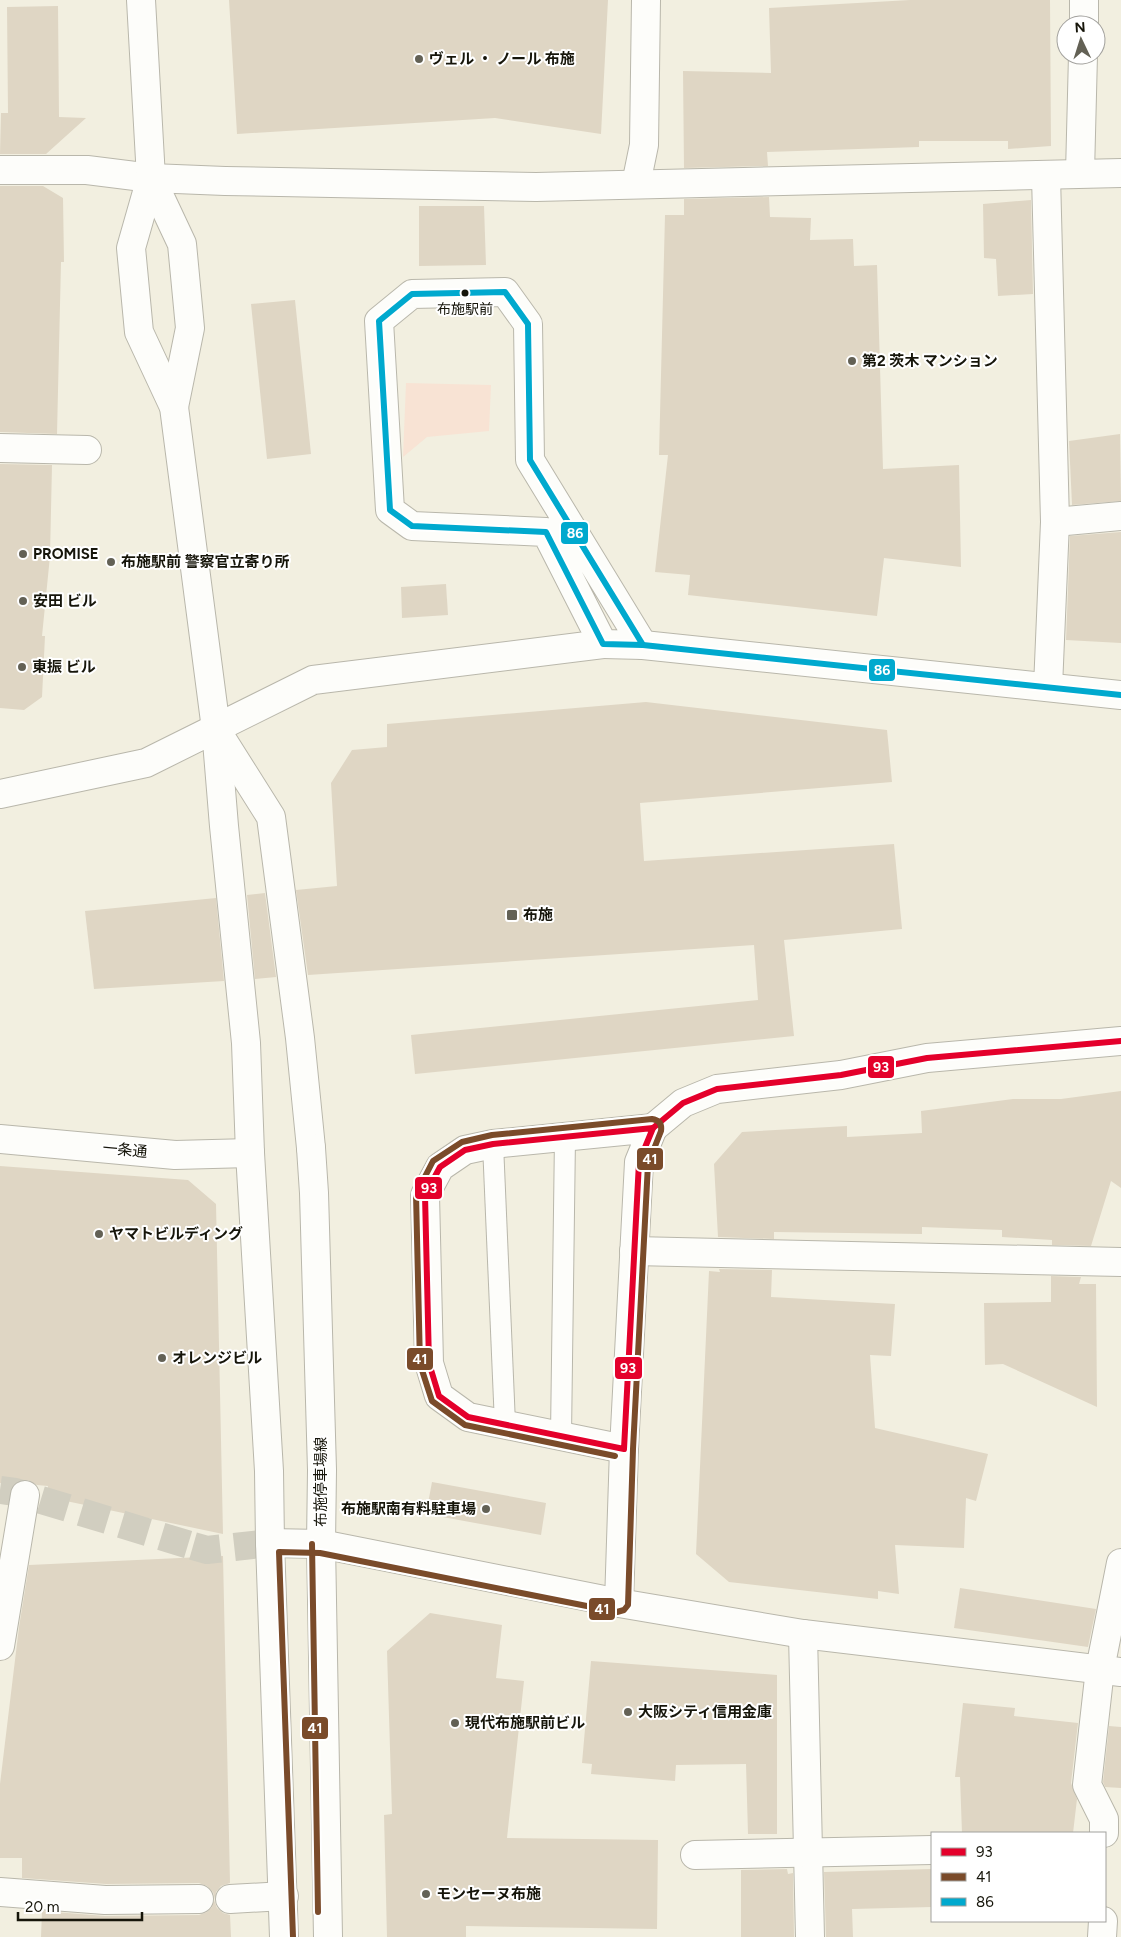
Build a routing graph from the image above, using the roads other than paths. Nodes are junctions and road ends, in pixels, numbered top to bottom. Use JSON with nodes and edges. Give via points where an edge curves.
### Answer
{"nodes":[{"id":1,"x":141,"y":0,"type":"edge"},
{"id":2,"x":646,"y":0,"type":"edge"},
{"id":3,"x":1084,"y":0,"type":"edge"},
{"id":4,"x":1084,"y":15,"type":"edge"},
{"id":5,"x":1083,"y":65,"type":"edge"},
{"id":6,"x":0,"y":170,"type":"edge"},
{"id":7,"x":1080,"y":173,"type":"junction"},
{"id":8,"x":1121,"y":173,"type":"edge"},
{"id":9,"x":1046,"y":176,"type":"junction"},
{"id":10,"x":152,"y":178,"type":"junction"},
{"id":11,"x":636,"y":184,"type":"junction"},
{"id":12,"x":174,"y":406,"type":"junction"},
{"id":13,"x":0,"y":448,"type":"edge"},
{"id":14,"x":87,"y":450,"type":"dead end"},
{"id":15,"x":1121,"y":516,"type":"edge"},
{"id":16,"x":1055,"y":522,"type":"junction"},
{"id":17,"x":603,"y":644,"type":"junction"},
{"id":18,"x":643,"y":645,"type":"junction"},
{"id":19,"x":1048,"y":687,"type":"junction"},
{"id":20,"x":1121,"y":695,"type":"edge"},
{"id":21,"x":216,"y":729,"type":"junction"},
{"id":22,"x":0,"y":794,"type":"edge"},
{"id":23,"x":1121,"y":1041,"type":"edge"},
{"id":24,"x":652,"y":1128,"type":"junction"},
{"id":25,"x":565,"y":1137,"type":"junction"},
{"id":26,"x":0,"y":1139,"type":"edge"},
{"id":27,"x":493,"y":1144,"type":"junction"},
{"id":28,"x":250,"y":1153,"type":"junction"},
{"id":29,"x":634,"y":1251,"type":"junction"},
{"id":30,"x":1121,"y":1262,"type":"edge"},
{"id":31,"x":505,"y":1424,"type":"junction"},
{"id":32,"x":561,"y":1435,"type":"junction"},
{"id":33,"x":624,"y":1449,"type":"junction"},
{"id":34,"x":24,"y":1495,"type":"dead end"},
{"id":35,"x":270,"y":1543,"type":"junction"},
{"id":36,"x":320,"y":1544,"type":"junction"},
{"id":37,"x":1121,"y":1563,"type":"edge"},
{"id":38,"x":619,"y":1604,"type":"junction"},
{"id":39,"x":803,"y":1634,"type":"junction"},
{"id":40,"x":0,"y":1646,"type":"edge"},
{"id":41,"x":1111,"y":1670,"type":"edge"},
{"id":42,"x":1104,"y":1832,"type":"edge"},
{"id":43,"x":931,"y":1850,"type":"edge"},
{"id":44,"x":808,"y":1852,"type":"junction"},
{"id":45,"x":695,"y":1855,"type":"dead end"},
{"id":46,"x":0,"y":1892,"type":"edge"},
{"id":47,"x":284,"y":1896,"type":"junction"},
{"id":48,"x":230,"y":1898,"type":"dead end"},
{"id":49,"x":199,"y":1899,"type":"dead end"},
{"id":50,"x":1103,"y":1922,"type":"edge"},
{"id":51,"x":284,"y":1937,"type":"edge"},
{"id":52,"x":328,"y":1937,"type":"edge"},
{"id":53,"x":810,"y":1937,"type":"edge"},
{"id":54,"x":1102,"y":1937,"type":"edge"}],
"edges":[{"from":1,"to":10,"type":"street"},
{"from":2,"to":11,"type":"street","via":[[644,145]]},
{"from":3,"to":4,"type":"street"},
{"from":5,"to":7,"type":"street"},
{"from":6,"to":10,"type":"street","via":[[87,170]]},
{"from":7,"to":8,"type":"street"},
{"from":7,"to":9,"type":"street"},
{"from":9,"to":11,"type":"street"},
{"from":9,"to":16,"type":"street"},
{"from":10,"to":11,"type":"street","via":[[536,186]]},
{"from":10,"to":12,"type":"street","via":[[182,244],[190,328]]},
{"from":10,"to":12,"type":"street","via":[[131,248],[139,332]]},
{"from":12,"to":21,"type":"street"},
{"from":13,"to":14,"type":"street"},
{"from":15,"to":16,"type":"street"},
{"from":16,"to":19,"type":"street"},
{"from":17,"to":18,"type":"street"},
{"from":17,"to":18,"type":"street","via":[[546,532],[412,526],[390,510],[379,321],[412,294],[504,292],[528,324],[530,460]]},
{"from":17,"to":21,"type":"street","via":[[313,680]]},
{"from":18,"to":19,"type":"street"},
{"from":19,"to":20,"type":"street"},
{"from":21,"to":22,"type":"street","via":[[146,763]]},
{"from":21,"to":28,"type":"street","via":[[246,1043]]},
{"from":21,"to":36,"type":"street","name":"布施停車場線","via":[[271,817],[300,1038],[314,1193],[321,1450]]},
{"from":23,"to":24,"type":"street","via":[[927,1058],[841,1075],[716,1089],[683,1103]]},
{"from":24,"to":25,"type":"street"},
{"from":24,"to":29,"type":"street","via":[[639,1162]]},
{"from":25,"to":27,"type":"street"},
{"from":25,"to":32,"type":"lane"},
{"from":26,"to":28,"type":"street","name":"一条通","via":[[175,1155]]},
{"from":27,"to":31,"type":"lane"},
{"from":27,"to":31,"type":"street","via":[[465,1150],[440,1167],[425,1195],[429,1363],[439,1396],[468,1417]]},
{"from":28,"to":35,"type":"street"},
{"from":29,"to":30,"type":"street"},
{"from":29,"to":33,"type":"street"},
{"from":31,"to":32,"type":"street"},
{"from":32,"to":33,"type":"street"},
{"from":33,"to":38,"type":"street"},
{"from":34,"to":40,"type":"street"},
{"from":35,"to":36,"type":"street"},
{"from":35,"to":47,"type":"street"},
{"from":36,"to":38,"type":"street"},
{"from":36,"to":52,"type":"street","name":"布施停車場線"},
{"from":37,"to":41,"type":"street"},
{"from":38,"to":39,"type":"street"},
{"from":39,"to":41,"type":"street"},
{"from":39,"to":44,"type":"street"},
{"from":41,"to":42,"type":"street","via":[[1087,1785],[1104,1819]]},
{"from":43,"to":44,"type":"street"},
{"from":44,"to":45,"type":"street"},
{"from":44,"to":53,"type":"street"},
{"from":46,"to":49,"type":"street","via":[[105,1900]]},
{"from":47,"to":48,"type":"street"},
{"from":47,"to":51,"type":"street"},
{"from":50,"to":54,"type":"street"}]}
